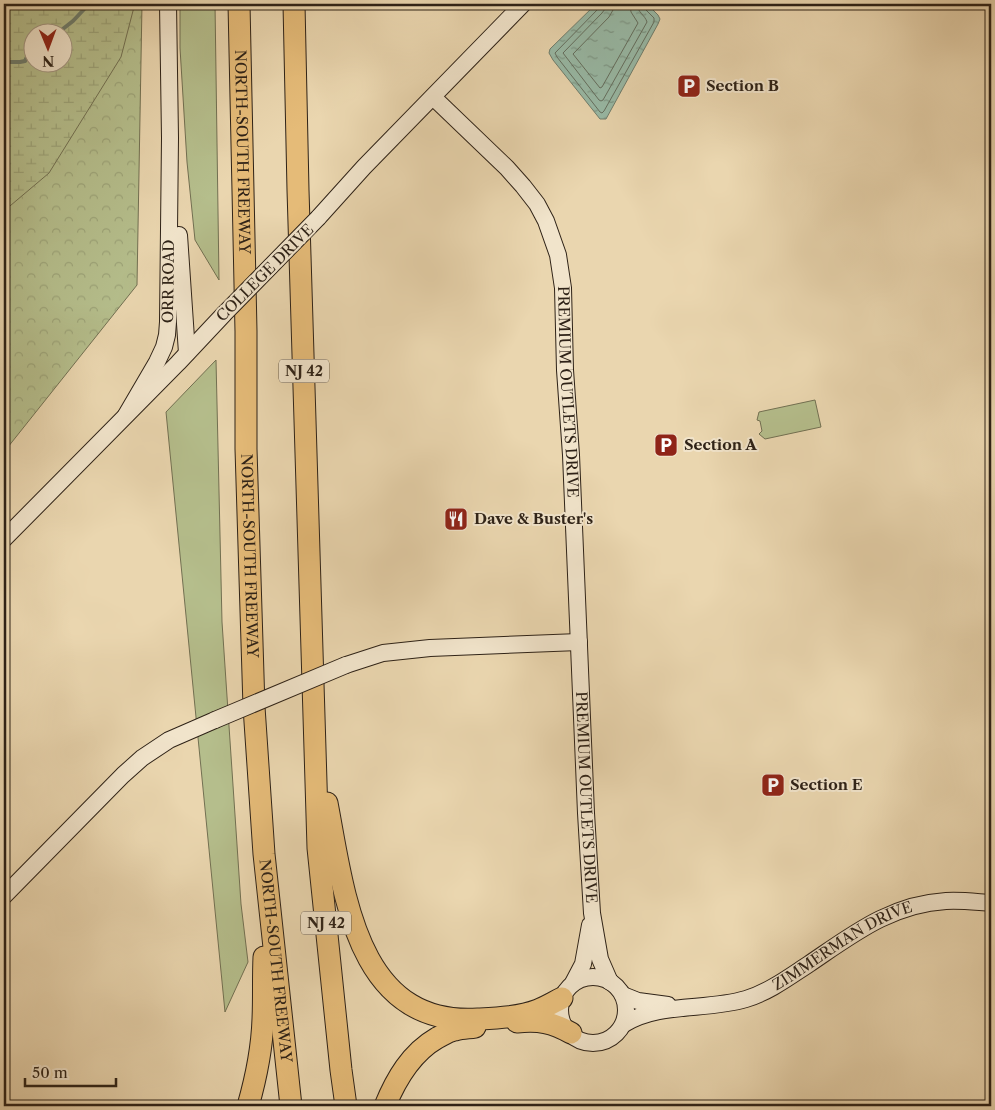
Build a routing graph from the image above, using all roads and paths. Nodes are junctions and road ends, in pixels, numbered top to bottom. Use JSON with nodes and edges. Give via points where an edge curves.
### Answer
{"nodes":[{"id":1,"x":168,"y":4,"type":"edge"},
{"id":2,"x":239,"y":4,"type":"edge"},
{"id":3,"x":294,"y":4,"type":"edge"},
{"id":4,"x":522,"y":4,"type":"edge"},
{"id":5,"x":433,"y":97,"type":"junction"},
{"id":6,"x":170,"y":138,"type":"junction"},
{"id":7,"x":186,"y":353,"type":"junction"},
{"id":8,"x":126,"y":415,"type":"junction"},
{"id":9,"x":4,"y":539,"type":"edge"},
{"id":10,"x":579,"y":642,"type":"junction"},
{"id":11,"x":316,"y":739,"type":"junction"},
{"id":12,"x":264,"y":854,"type":"junction"},
{"id":13,"x":4,"y":896,"type":"edge"},
{"id":14,"x":991,"y":903,"type":"edge"},
{"id":15,"x":592,"y":913,"type":"junction"},
{"id":16,"x":610,"y":982,"type":"junction"},
{"id":17,"x":568,"y":990,"type":"junction"},
{"id":18,"x":622,"y":994,"type":"junction"},
{"id":19,"x":698,"y":1006,"type":"junction"},
{"id":20,"x":624,"y":1024,"type":"junction"},
{"id":21,"x":571,"y":1033,"type":"junction"},
{"id":22,"x":248,"y":1106,"type":"edge"},
{"id":23,"x":291,"y":1106,"type":"edge"},
{"id":24,"x":346,"y":1106,"type":"edge"},
{"id":25,"x":385,"y":1106,"type":"edge"}],
"edges":[{"from":1,"to":6,"type":"street","name":"ORR ROAD"},
{"from":2,"to":12,"type":"highway","name":"NORTH-SOUTH FREEWAY","via":[[246,449],[254,707]]},
{"from":3,"to":11,"type":"highway","number":"NJ 42"},
{"from":4,"to":5,"type":"street","name":"COLLEGE DRIVE"},
{"from":5,"to":7,"type":"street","name":"COLLEGE DRIVE","bridge":true},
{"from":5,"to":10,"type":"street","name":"PREMIUM OUTLETS DRIVE","via":[[524,186],[546,221],[558,255],[563,288]]},
{"from":6,"to":7,"type":"street","name":"ORR ROAD"},
{"from":6,"to":8,"type":"street","name":"ORR ROAD","via":[[167,335],[157,362]]},
{"from":7,"to":8,"type":"street","name":"COLLEGE DRIVE"},
{"from":8,"to":9,"type":"street","name":"COLLEGE DRIVE"},
{"from":10,"to":13,"type":"street","bridge":true,"via":[[383,653],[346,665],[169,740],[123,775]]},
{"from":10,"to":15,"type":"street","name":"PREMIUM OUTLETS DRIVE"},
{"from":11,"to":17,"type":"highway","via":[[353,925],[376,971],[402,999],[421,1010],[467,1020],[528,1013],[540,1009]]},
{"from":11,"to":24,"type":"highway","number":"NJ 42","via":[[318,848]]},
{"from":12,"to":22,"type":"highway","via":[[263,1019],[257,1072]]},
{"from":12,"to":23,"type":"highway","name":"NORTH-SOUTH FREEWAY"},
{"from":14,"to":19,"type":"street","name":"ZIMMERMAN DRIVE","via":[[946,901],[899,910],[860,930],[763,992],[721,1005]]},
{"from":15,"to":16,"type":"street","name":"PREMIUM OUTLETS DRIVE","via":[[600,959]]},
{"from":15,"to":17,"type":"street","name":"PREMIUM OUTLETS DRIVE","via":[[583,964]]},
{"from":16,"to":17,"type":"street","via":[[593,976]]},
{"from":16,"to":18,"type":"street"},
{"from":17,"to":21,"type":"street","via":[[561,1006],[564,1024]]},
{"from":18,"to":19,"type":"street","name":"ZIMMERMAN DRIVE","via":[[650,1003]]},
{"from":18,"to":20,"type":"street","via":[[627,1012]]},
{"from":19,"to":20,"type":"street","name":"ZIMMERMAN DRIVE","via":[[644,1015]]},
{"from":20,"to":21,"type":"street","via":[[615,1035],[600,1042],[586,1041]]},
{"from":21,"to":25,"type":"highway","via":[[534,1021],[453,1030],[418,1053],[401,1074]]}]}
